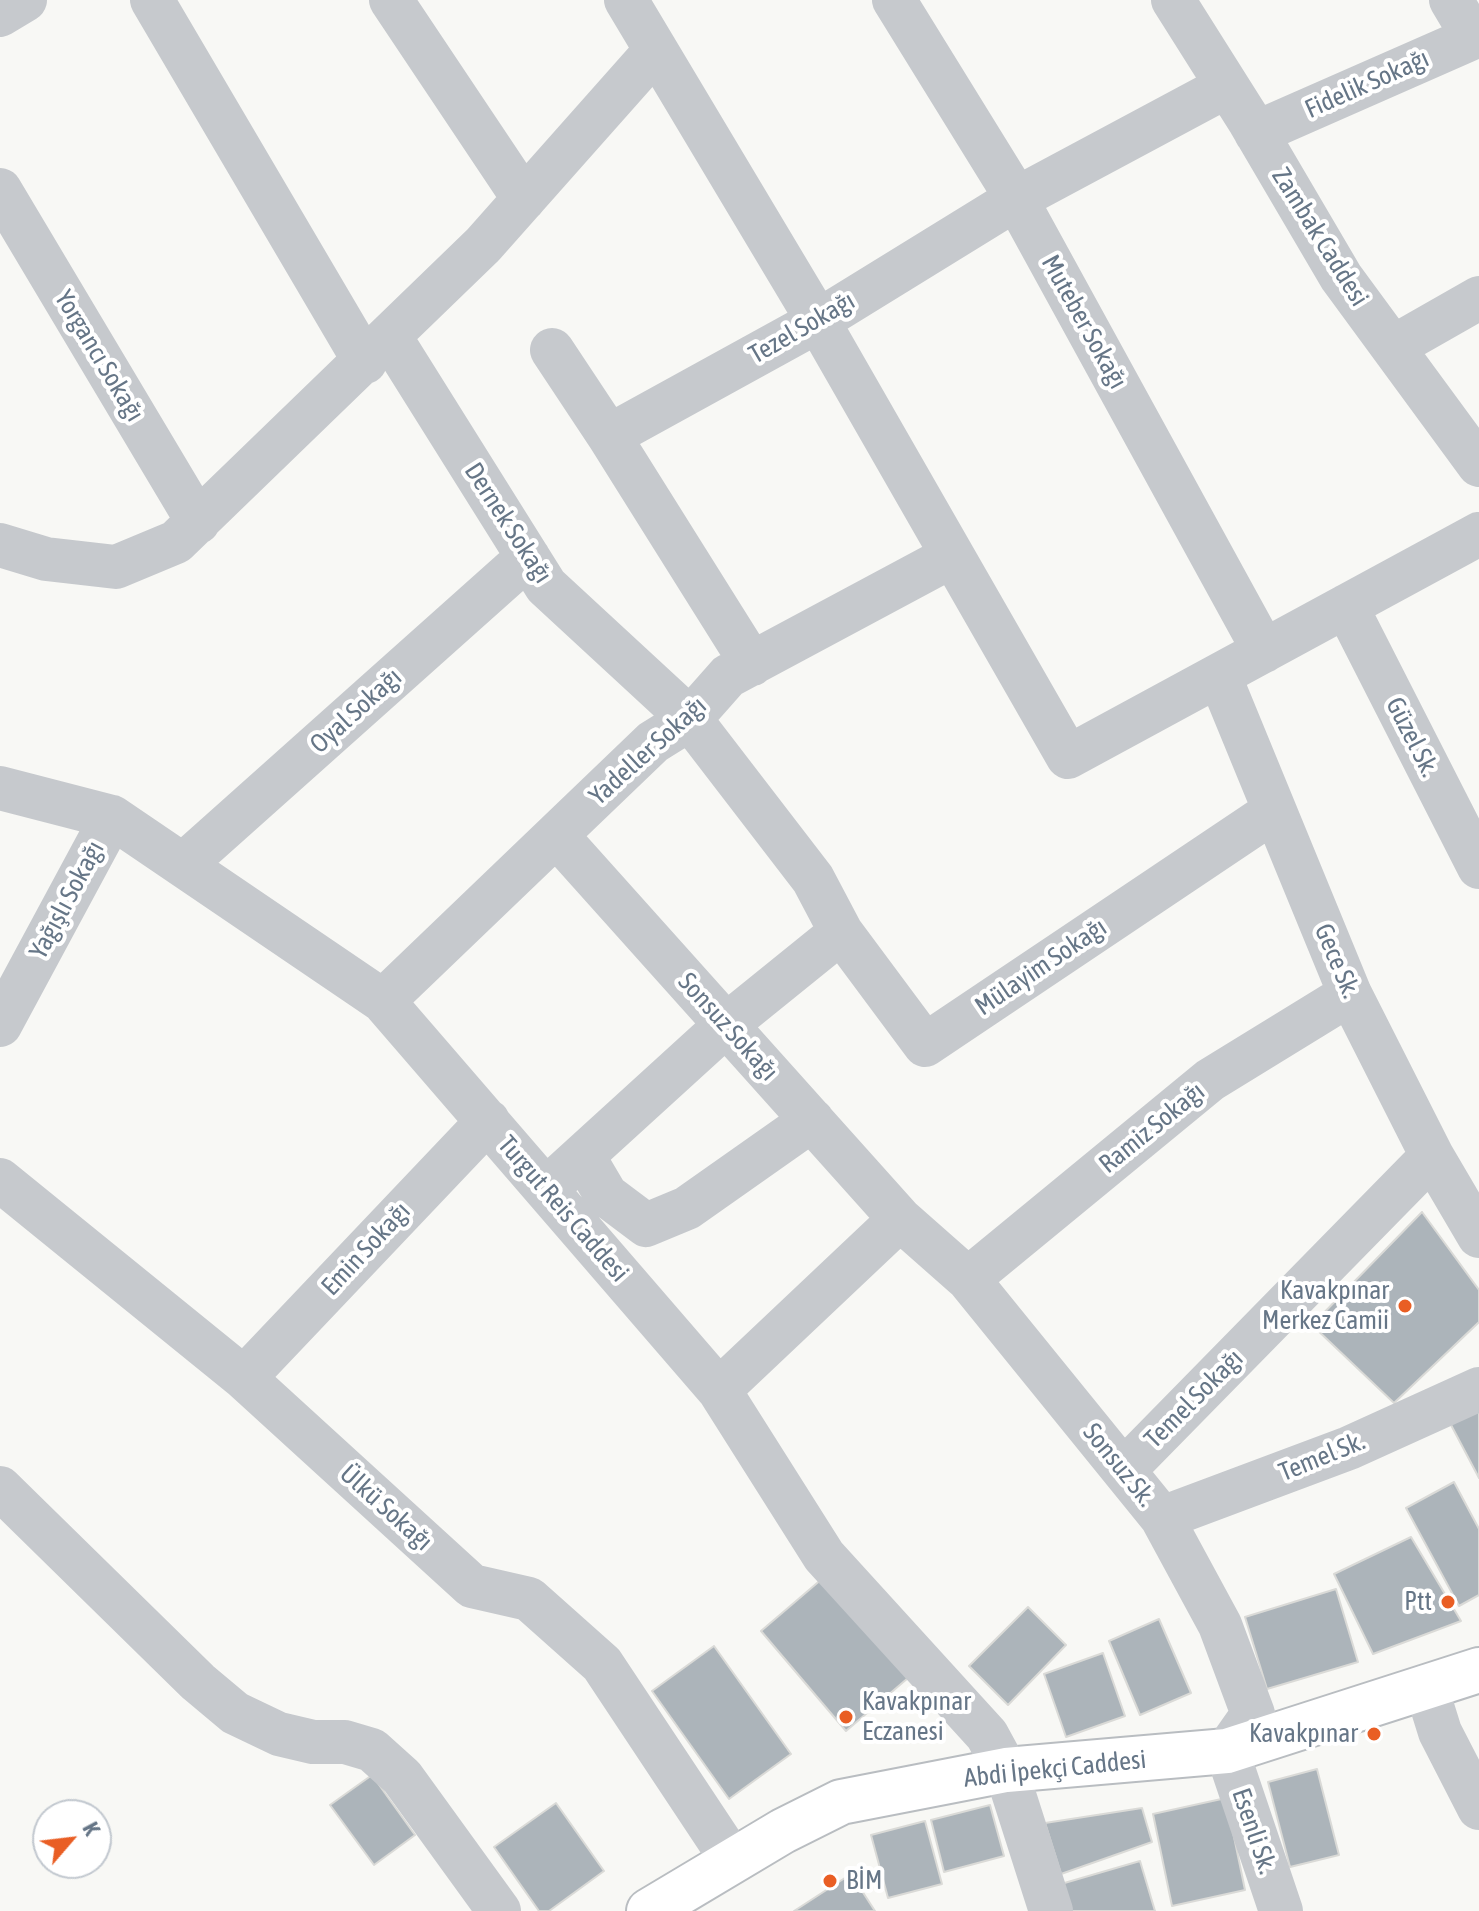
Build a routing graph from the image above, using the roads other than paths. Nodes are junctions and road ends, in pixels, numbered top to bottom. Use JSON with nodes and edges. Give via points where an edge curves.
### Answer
{"nodes":[{"id":1,"x":25,"y":0,"type":"edge"},
{"id":2,"x":152,"y":0,"type":"edge"},
{"id":3,"x":391,"y":0,"type":"edge"},
{"id":4,"x":894,"y":0,"type":"edge"},
{"id":5,"x":1173,"y":0,"type":"edge"},
{"id":6,"x":1451,"y":0,"type":"edge"},
{"id":7,"x":632,"y":2,"type":"edge"},
{"id":8,"x":0,"y":15,"type":"edge"},
{"id":9,"x":1476,"y":36,"type":"edge"},
{"id":10,"x":656,"y":50,"type":"junction"},
{"id":11,"x":1227,"y":86,"type":"junction"},
{"id":12,"x":1256,"y":133,"type":"junction"},
{"id":13,"x":0,"y":190,"type":"edge"},
{"id":14,"x":524,"y":199,"type":"junction"},
{"id":15,"x":1016,"y":199,"type":"junction"},
{"id":16,"x":1479,"y":298,"type":"edge"},
{"id":17,"x":818,"y":321,"type":"junction"},
{"id":18,"x":1393,"y":347,"type":"junction"},
{"id":19,"x":377,"y":349,"type":"junction"},
{"id":20,"x":552,"y":350,"type":"dead end"},
{"id":21,"x":609,"y":436,"type":"junction"},
{"id":22,"x":1479,"y":465,"type":"edge"},
{"id":23,"x":198,"y":522,"type":"junction"},
{"id":24,"x":1479,"y":534,"type":"edge"},
{"id":25,"x":0,"y":545,"type":"edge"},
{"id":26,"x":952,"y":556,"type":"junction"},
{"id":27,"x":528,"y":557,"type":"junction"},
{"id":28,"x":1346,"y":606,"type":"junction"},
{"id":29,"x":1264,"y":651,"type":"junction"},
{"id":30,"x":752,"y":664,"type":"junction"},
{"id":31,"x":1219,"y":675,"type":"junction"},
{"id":32,"x":690,"y":719,"type":"junction"},
{"id":33,"x":0,"y":788,"type":"edge"},
{"id":34,"x":1274,"y":811,"type":"junction"},
{"id":35,"x":112,"y":817,"type":"junction"},
{"id":36,"x":556,"y":835,"type":"junction"},
{"id":37,"x":183,"y":865,"type":"junction"},
{"id":38,"x":1479,"y":867,"type":"edge"},
{"id":39,"x":841,"y":932,"type":"junction"},
{"id":40,"x":1350,"y":994,"type":"junction"},
{"id":41,"x":383,"y":1001,"type":"junction"},
{"id":42,"x":0,"y":1025,"type":"edge"},
{"id":43,"x":726,"y":1025,"type":"junction"},
{"id":44,"x":812,"y":1120,"type":"junction"},
{"id":45,"x":488,"y":1121,"type":"junction"},
{"id":46,"x":583,"y":1156,"type":"junction"},
{"id":47,"x":1432,"y":1156,"type":"junction"},
{"id":48,"x":0,"y":1180,"type":"edge"},
{"id":49,"x":546,"y":1189,"type":"junction"},
{"id":50,"x":900,"y":1219,"type":"junction"},
{"id":51,"x":1479,"y":1236,"type":"edge"},
{"id":52,"x":968,"y":1279,"type":"junction"},
{"id":53,"x":244,"y":1378,"type":"junction"},
{"id":54,"x":1479,"y":1389,"type":"edge"},
{"id":55,"x":719,"y":1390,"type":"junction"},
{"id":56,"x":1124,"y":1470,"type":"junction"},
{"id":57,"x":0,"y":1488,"type":"edge"},
{"id":58,"x":1162,"y":1518,"type":"junction"},
{"id":59,"x":1479,"y":1670,"type":"edge"},
{"id":60,"x":1426,"y":1687,"type":"junction"},
{"id":61,"x":1227,"y":1751,"type":"junction"},
{"id":62,"x":1006,"y":1770,"type":"junction"},
{"id":63,"x":1479,"y":1808,"type":"edge"},
{"id":64,"x":732,"y":1860,"type":"junction"},
{"id":65,"x":499,"y":1911,"type":"edge"},
{"id":66,"x":649,"y":1911,"type":"edge"},
{"id":67,"x":1051,"y":1911,"type":"edge"},
{"id":68,"x":1281,"y":1911,"type":"edge"}],
"edges":[{"from":1,"to":8,"type":"street"},
{"from":2,"to":19,"type":"street","name":"Dernek Sokağı"},
{"from":3,"to":14,"type":"street"},
{"from":4,"to":15,"type":"street","name":"Muteber Sokağı"},
{"from":5,"to":11,"type":"street","name":"Zambak Caddesi"},
{"from":6,"to":9,"type":"street"},
{"from":7,"to":10,"type":"street"},
{"from":9,"to":12,"type":"street","name":"Fidelik Sokağı"},
{"from":10,"to":14,"type":"street"},
{"from":10,"to":17,"type":"street"},
{"from":11,"to":12,"type":"street","name":"Zambak Caddesi"},
{"from":11,"to":15,"type":"street","name":"Tezel Sokağı"},
{"from":12,"to":18,"type":"street","name":"Zambak Caddesi","via":[[1341,277]]},
{"from":13,"to":23,"type":"street","name":"Yorgancı Sokağı"},
{"from":14,"to":19,"type":"street"},
{"from":15,"to":17,"type":"street","name":"Tezel Sokağı"},
{"from":15,"to":29,"type":"street","name":"Muteber Sokağı"},
{"from":16,"to":18,"type":"street"},
{"from":17,"to":21,"type":"street","name":"Tezel Sokağı"},
{"from":17,"to":26,"type":"street"},
{"from":18,"to":22,"type":"street","name":"Zambak Caddesi"},
{"from":19,"to":23,"type":"street"},
{"from":19,"to":27,"type":"street","name":"Dernek Sokağı"},
{"from":20,"to":21,"type":"street"},
{"from":21,"to":30,"type":"street"},
{"from":23,"to":25,"type":"street","via":[[176,542],[116,567],[46,559]]},
{"from":24,"to":28,"type":"street"},
{"from":26,"to":30,"type":"street","name":"Yadeller Sokağı"},
{"from":26,"to":31,"type":"street","via":[[1068,757]]},
{"from":27,"to":32,"type":"street","name":"Dernek Sokağı","via":[[546,586]]},
{"from":27,"to":37,"type":"street","name":"Oyal Sokağı"},
{"from":28,"to":29,"type":"street"},
{"from":28,"to":38,"type":"street","name":"Güzel Sk."},
{"from":29,"to":31,"type":"street"},
{"from":30,"to":32,"type":"street","name":"Yadeller Sokağı","via":[[728,676]]},
{"from":31,"to":34,"type":"street","name":"Gece Sk."},
{"from":32,"to":36,"type":"street","name":"Yadeller Sokağı","via":[[653,742]]},
{"from":32,"to":39,"type":"street","name":"Dernek Sokağı","via":[[813,879]]},
{"from":33,"to":35,"type":"street","name":"Turgut Reis Caddesi"},
{"from":34,"to":39,"type":"street","name":"Mülayim Sokağı","via":[[925,1045]]},
{"from":34,"to":40,"type":"street","name":"Gece Sk."},
{"from":35,"to":37,"type":"street","name":"Turgut Reis Caddesi"},
{"from":35,"to":42,"type":"street","name":"Yağışlı Sokağı"},
{"from":36,"to":41,"type":"street","name":"Yadeller Sokağı"},
{"from":36,"to":43,"type":"street","name":"Sonsuz Sokağı"},
{"from":37,"to":41,"type":"street","name":"Turgut Reis Caddesi"},
{"from":39,"to":43,"type":"street"},
{"from":40,"to":47,"type":"street","name":"Gece Sk."},
{"from":40,"to":52,"type":"street","name":"Ramiz Sokağı","via":[[1210,1080]]},
{"from":41,"to":45,"type":"street","name":"Turgut Reis Caddesi"},
{"from":43,"to":44,"type":"street","name":"Sonsuz Sokağı"},
{"from":43,"to":46,"type":"street"},
{"from":44,"to":46,"type":"street","via":[[687,1208],[646,1225],[606,1195]]},
{"from":44,"to":50,"type":"street","name":"Sonsuz Sokağı"},
{"from":45,"to":49,"type":"street","name":"Turgut Reis Caddesi"},
{"from":45,"to":53,"type":"street","name":"Emin Sokağı"},
{"from":46,"to":49,"type":"street"},
{"from":47,"to":51,"type":"street","name":"Gece Sk."},
{"from":47,"to":56,"type":"street","name":"Temel Sokağı"},
{"from":48,"to":53,"type":"street","name":"Ülkü Sokağı"},
{"from":49,"to":55,"type":"street","name":"Turgut Reis Caddesi"},
{"from":50,"to":52,"type":"street","name":"Sonsuz Sk."},
{"from":50,"to":55,"type":"street"},
{"from":52,"to":56,"type":"street","name":"Sonsuz Sk."},
{"from":53,"to":64,"type":"street","name":"Ülkü Sokağı","via":[[472,1586],[529,1599],[602,1664]]},
{"from":54,"to":58,"type":"street","name":"Temel Sk.","via":[[1349,1448]]},
{"from":55,"to":62,"type":"street","name":"Turgut Reis Caddesi","via":[[824,1556],[987,1735]]},
{"from":56,"to":58,"type":"street","name":"Sonsuz Sk."},
{"from":57,"to":65,"type":"street","via":[[235,1713],[279,1734],[372,1750],[402,1777]]},
{"from":58,"to":61,"type":"street","name":"Sonsuz Sk.","via":[[1220,1625],[1253,1714]]},
{"from":59,"to":60,"type":"main road","name":"Abdi İpekçi Caddesi"},
{"from":60,"to":61,"type":"main road","name":"Abdi İpekçi Caddesi"},
{"from":60,"to":63,"type":"street","via":[[1440,1732]]},
{"from":61,"to":62,"type":"main road","name":"Abdi İpekçi Caddesi"},
{"from":61,"to":68,"type":"street","name":"Esenli Sk."},
{"from":62,"to":64,"type":"main road","name":"Abdi İpekçi Caddesi","via":[[841,1802]]},
{"from":62,"to":67,"type":"street","name":"Turgut Reis Caddesi"},
{"from":64,"to":66,"type":"main road","name":"Abdi İpekçi Caddesi"}]}
